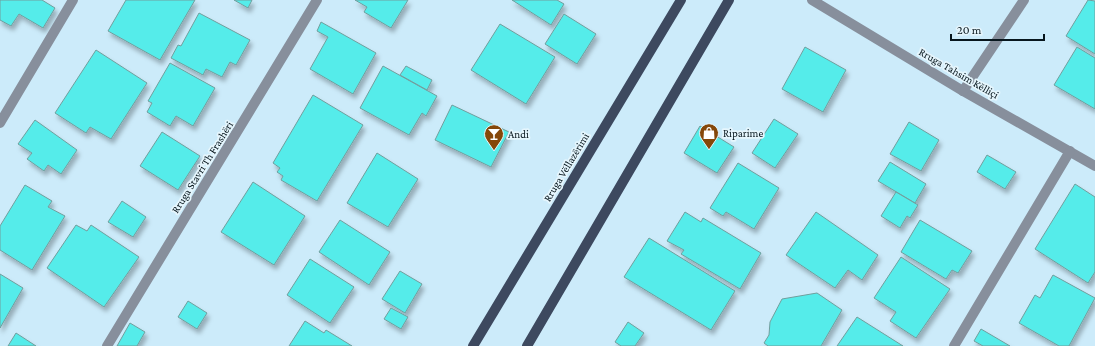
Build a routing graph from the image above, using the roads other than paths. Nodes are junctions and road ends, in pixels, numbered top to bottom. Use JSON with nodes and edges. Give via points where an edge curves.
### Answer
{"nodes":[{"id":1,"x":73,"y":0,"type":"edge"},
{"id":2,"x":317,"y":0,"type":"edge"},
{"id":3,"x":681,"y":0,"type":"edge"},
{"id":4,"x":729,"y":0,"type":"edge"},
{"id":5,"x":812,"y":0,"type":"edge"},
{"id":6,"x":1024,"y":0,"type":"edge"},
{"id":7,"x":964,"y":91,"type":"junction"},
{"id":8,"x":0,"y":123,"type":"edge"},
{"id":9,"x":1070,"y":151,"type":"junction"},
{"id":10,"x":1095,"y":166,"type":"edge"},
{"id":11,"x":107,"y":346,"type":"edge"},
{"id":12,"x":472,"y":346,"type":"edge"},
{"id":13,"x":527,"y":346,"type":"edge"},
{"id":14,"x":954,"y":346,"type":"edge"}],
"edges":[{"from":1,"to":8,"type":"street"},
{"from":2,"to":11,"type":"street","name":"Rruga Stavri Th Frashëri"},
{"from":3,"to":12,"type":"main road","name":"Rruga Vëllazërimi"},
{"from":4,"to":13,"type":"main road"},
{"from":5,"to":7,"type":"street","name":"Rruga Tahsim Këlliçi"},
{"from":6,"to":7,"type":"street"},
{"from":7,"to":9,"type":"street","name":"Rruga Tahsim Këlliçi"},
{"from":9,"to":10,"type":"street","name":"Rruga Tahsim Këlliçi"},
{"from":9,"to":14,"type":"street"}]}
